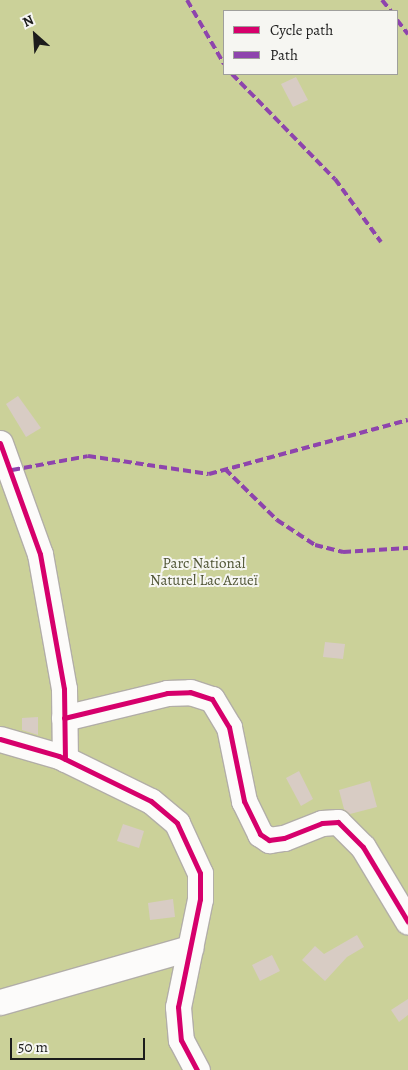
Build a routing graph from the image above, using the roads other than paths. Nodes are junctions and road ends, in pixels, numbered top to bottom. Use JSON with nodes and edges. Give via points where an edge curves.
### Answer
{"nodes":[{"id":1,"x":0,"y":443,"type":"edge"},
{"id":2,"x":64,"y":718,"type":"junction"},
{"id":3,"x":0,"y":739,"type":"edge"},
{"id":4,"x":65,"y":759,"type":"junction"},
{"id":5,"x":408,"y":922,"type":"edge"},
{"id":6,"x":190,"y":948,"type":"junction"},
{"id":7,"x":0,"y":1002,"type":"edge"},
{"id":8,"x":197,"y":1070,"type":"edge"}],
"edges":[{"from":1,"to":2,"type":"street","via":[[40,554],[64,689]]},
{"from":2,"to":4,"type":"street"},
{"from":2,"to":5,"type":"street","via":[[167,693],[190,692],[212,699],[229,727],[244,801],[260,834],[269,840],[284,838],[322,823],[338,822],[363,847]]},
{"from":3,"to":4,"type":"street"},
{"from":4,"to":6,"type":"street","via":[[151,800],[177,823],[200,873],[200,899]]},
{"from":6,"to":7,"type":"street"},
{"from":6,"to":8,"type":"street","via":[[178,1007],[181,1040]]}]}
